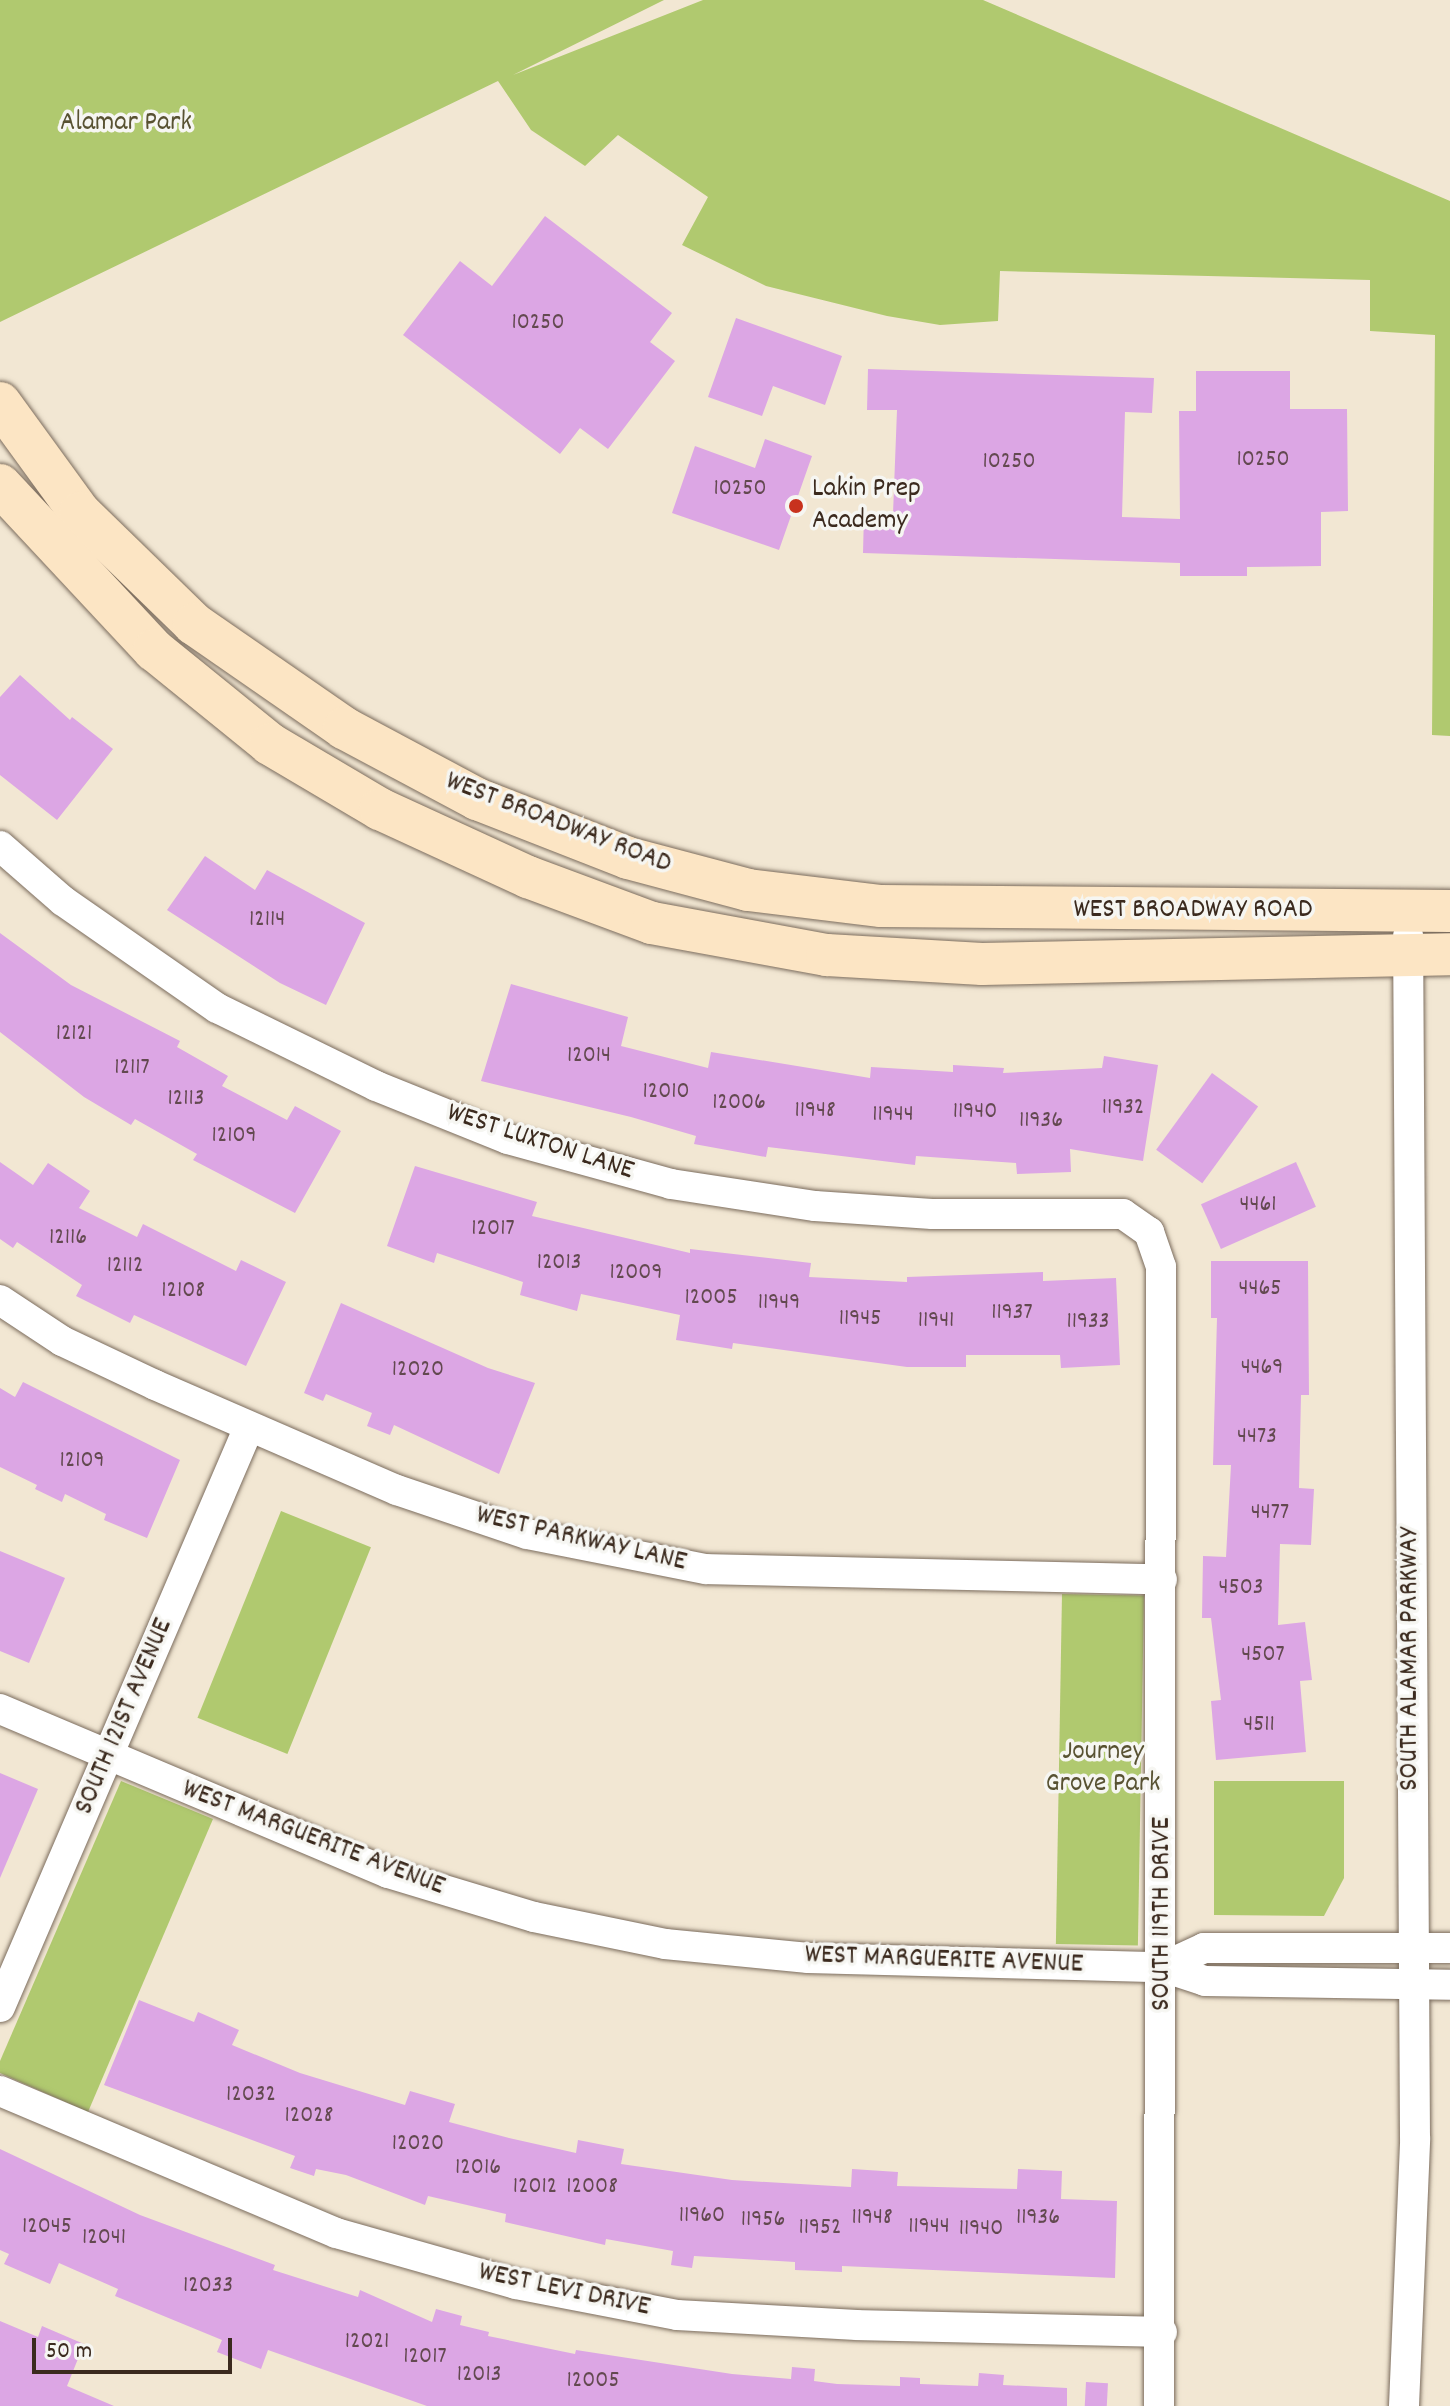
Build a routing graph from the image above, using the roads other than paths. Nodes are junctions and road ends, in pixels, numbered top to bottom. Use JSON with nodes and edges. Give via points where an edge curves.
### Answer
{"nodes":[{"id":1,"x":0,"y":403,"type":"edge"},
{"id":2,"x":0,"y":485,"type":"edge"},
{"id":3,"x":0,"y":846,"type":"edge"},
{"id":4,"x":1408,"y":911,"type":"junction"},
{"id":5,"x":1450,"y":911,"type":"edge"},
{"id":6,"x":1408,"y":954,"type":"junction"},
{"id":7,"x":1450,"y":954,"type":"edge"},
{"id":8,"x":1149,"y":1232,"type":"joint"},
{"id":9,"x":0,"y":1300,"type":"edge"},
{"id":10,"x":249,"y":1427,"type":"junction"},
{"id":11,"x":1162,"y":1579,"type":"junction"},
{"id":12,"x":0,"y":1709,"type":"edge"},
{"id":13,"x":107,"y":1758,"type":"junction"},
{"id":14,"x":1413,"y":1948,"type":"junction"},
{"id":15,"x":1450,"y":1948,"type":"edge"},
{"id":16,"x":1163,"y":1967,"type":"junction"},
{"id":17,"x":1413,"y":1985,"type":"junction"},
{"id":18,"x":1450,"y":1985,"type":"edge"},
{"id":19,"x":0,"y":2007,"type":"edge"},
{"id":20,"x":0,"y":2091,"type":"edge"},
{"id":21,"x":1162,"y":2332,"type":"junction"},
{"id":22,"x":1159,"y":2406,"type":"edge"},
{"id":23,"x":1404,"y":2406,"type":"edge"}],
"edges":[{"from":1,"to":4,"type":"main road","name":"WEST BROADWAY ROAD","via":[[80,513],[194,624],[344,728],[477,799],[628,858],[748,890],[881,906]]},
{"from":2,"to":6,"type":"main road","name":"WEST BROADWAY ROAD","via":[[154,650],[270,744],[380,809],[528,877],[652,923],[827,955],[982,964]]},
{"from":3,"to":8,"type":"street","name":"WEST LUXTON LANE","via":[[63,901],[217,1008],[376,1086],[508,1139],[671,1184],[815,1206],[932,1214],[1123,1214]]},
{"from":4,"to":5,"type":"main road","name":"WEST BROADWAY ROAD"},
{"from":4,"to":6,"type":"street","name":"SOUTH ALAMAR PARKWAY"},
{"from":6,"to":7,"type":"main road","name":"WEST BROADWAY ROAD"},
{"from":6,"to":14,"type":"street","name":"SOUTH ALAMAR PARKWAY"},
{"from":8,"to":11,"type":"street","name":"SOUTH 119TH DRIVE","via":[[1161,1267]]},
{"from":9,"to":10,"type":"street","name":"WEST PARKWAY LANE","via":[[62,1341]]},
{"from":10,"to":11,"type":"street","name":"WEST PARKWAY LANE","via":[[397,1490],[527,1534],[706,1569]]},
{"from":10,"to":13,"type":"street","name":"SOUTH 121ST AVENUE"},
{"from":11,"to":16,"type":"street","name":"SOUTH 119TH DRIVE"},
{"from":12,"to":13,"type":"street","name":"WEST MARGUERITE AVENUE"},
{"from":13,"to":16,"type":"street","name":"WEST MARGUERITE AVENUE","via":[[388,1873],[534,1917],[665,1944],[808,1958]]},
{"from":13,"to":19,"type":"street","name":"SOUTH 121ST AVENUE"},
{"from":14,"to":15,"type":"street","name":"WEST MARGUERITE AVENUE"},
{"from":14,"to":16,"type":"street","name":"WEST MARGUERITE AVENUE","via":[[1204,1948]]},
{"from":14,"to":17,"type":"street","name":"SOUTH ALAMAR PARKWAY"},
{"from":16,"to":17,"type":"street","name":"WEST MARGUERITE AVENUE","via":[[1205,1981]]},
{"from":16,"to":21,"type":"street","name":"SOUTH 119TH DRIVE"},
{"from":17,"to":18,"type":"street","name":"WEST MARGUERITE AVENUE"},
{"from":17,"to":23,"type":"street","name":"SOUTH ALAMAR PARKWAY","via":[[1415,2138]]},
{"from":20,"to":21,"type":"street","name":"WEST LEVI DRIVE","via":[[336,2233],[516,2284],[677,2315]]},
{"from":21,"to":22,"type":"street","name":"SOUTH 119TH DRIVE"}]}
